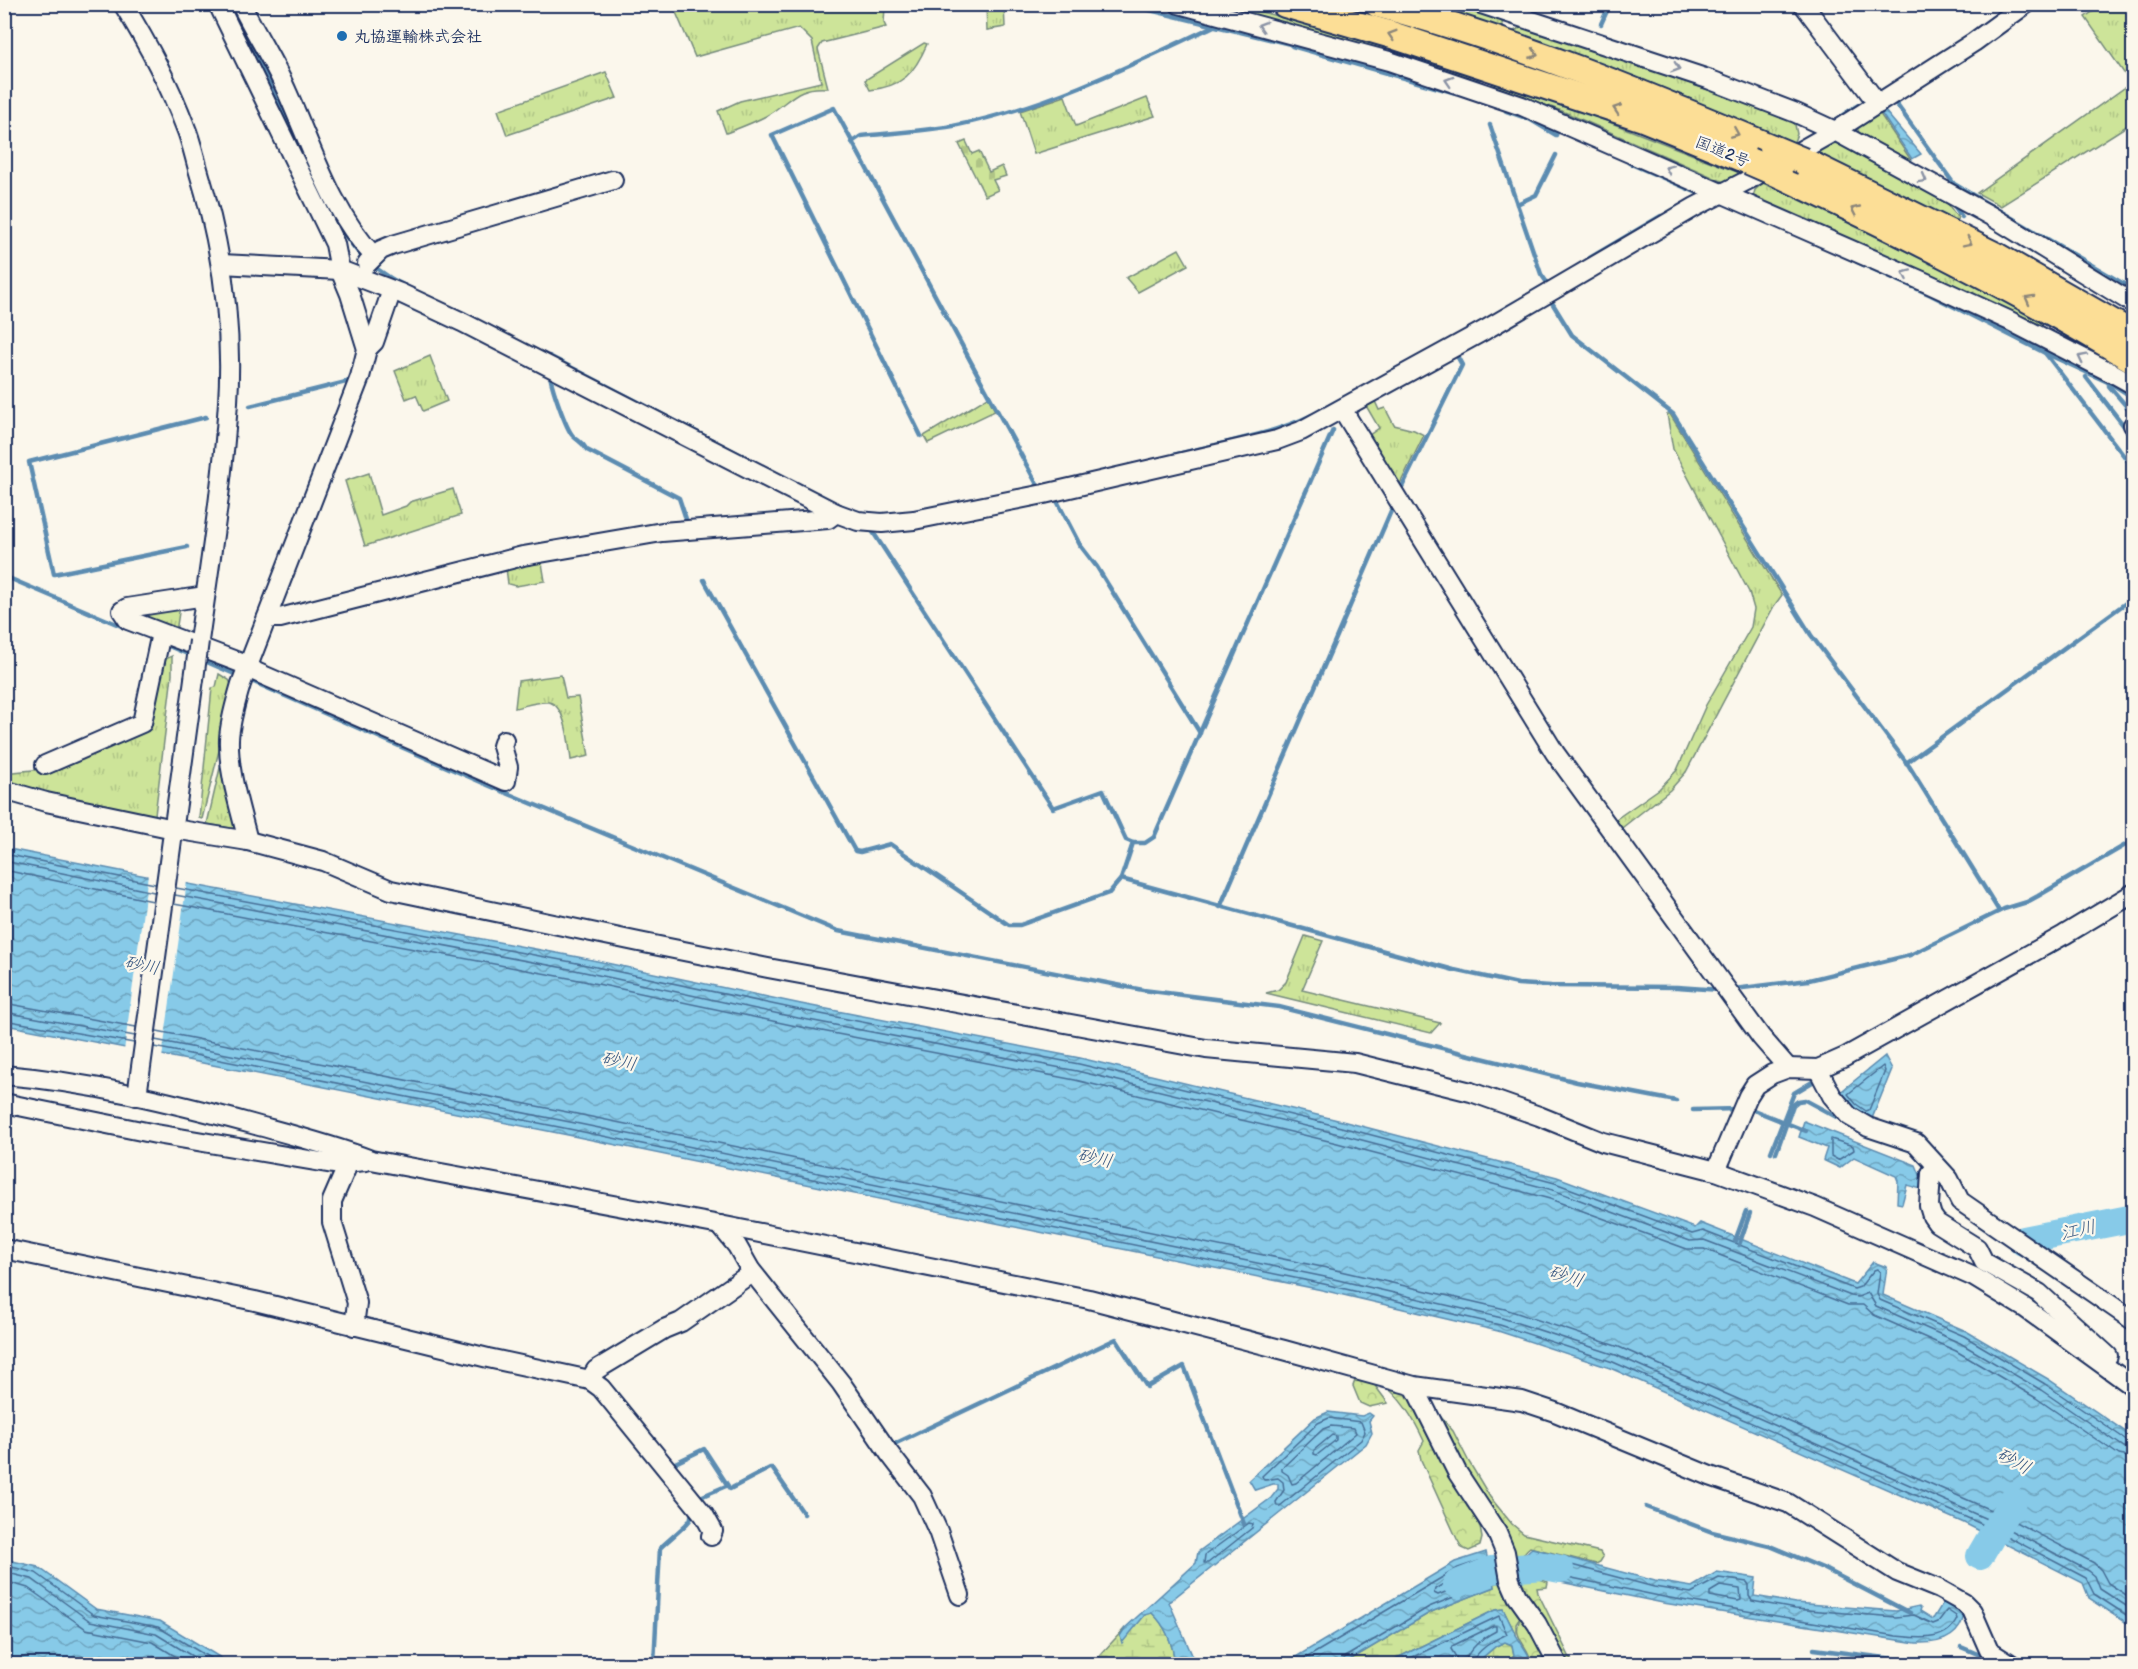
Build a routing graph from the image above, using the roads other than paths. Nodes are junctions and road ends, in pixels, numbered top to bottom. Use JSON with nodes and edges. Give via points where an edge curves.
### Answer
{"nodes":[{"id":1,"x":123,"y":4,"type":"edge"},
{"id":2,"x":218,"y":4,"type":"edge"},
{"id":3,"x":241,"y":4,"type":"edge"},
{"id":4,"x":1179,"y":4,"type":"edge"},
{"id":5,"x":1285,"y":4,"type":"edge"},
{"id":6,"x":1378,"y":4,"type":"edge"},
{"id":7,"x":1481,"y":4,"type":"edge"},
{"id":8,"x":1803,"y":4,"type":"edge"},
{"id":9,"x":2026,"y":4,"type":"edge"},
{"id":10,"x":1515,"y":14,"type":"junction"},
{"id":11,"x":1507,"y":33,"type":"dead end"},
{"id":12,"x":1886,"y":98,"type":"junction"},
{"id":13,"x":1835,"y":130,"type":"junction"},
{"id":14,"x":613,"y":180,"type":"dead end"},
{"id":15,"x":1722,"y":193,"type":"junction"},
{"id":16,"x":221,"y":264,"type":"junction"},
{"id":17,"x":367,"y":265,"type":"junction"},
{"id":18,"x":340,"y":270,"type":"junction"},
{"id":19,"x":392,"y":290,"type":"junction"},
{"id":20,"x":2133,"y":304,"type":"edge"},
{"id":21,"x":2133,"y":335,"type":"edge"},
{"id":22,"x":366,"y":346,"type":"junction"},
{"id":23,"x":2133,"y":360,"type":"edge"},
{"id":24,"x":2133,"y":386,"type":"edge"},
{"id":25,"x":1342,"y":409,"type":"junction"},
{"id":26,"x":836,"y":513,"type":"junction"},
{"id":27,"x":205,"y":596,"type":"junction"},
{"id":28,"x":267,"y":618,"type":"junction"},
{"id":29,"x":159,"y":639,"type":"junction"},
{"id":30,"x":243,"y":670,"type":"junction"},
{"id":31,"x":504,"y":740,"type":"dead end"},
{"id":32,"x":45,"y":765,"type":"dead end"},
{"id":33,"x":4,"y":790,"type":"edge"},
{"id":34,"x":174,"y":829,"type":"junction"},
{"id":35,"x":248,"y":841,"type":"junction"},
{"id":36,"x":2133,"y":893,"type":"edge"},
{"id":37,"x":1788,"y":1068,"type":"junction"},
{"id":38,"x":4,"y":1075,"type":"edge"},
{"id":39,"x":1820,"y":1075,"type":"junction"},
{"id":40,"x":137,"y":1096,"type":"junction"},
{"id":41,"x":4,"y":1103,"type":"edge"},
{"id":42,"x":350,"y":1158,"type":"junction"},
{"id":43,"x":1937,"y":1167,"type":"junction"},
{"id":44,"x":1716,"y":1171,"type":"junction"},
{"id":45,"x":720,"y":1225,"type":"junction"},
{"id":46,"x":4,"y":1249,"type":"edge"},
{"id":47,"x":750,"y":1269,"type":"junction"},
{"id":48,"x":355,"y":1321,"type":"junction"},
{"id":49,"x":2133,"y":1321,"type":"edge"},
{"id":50,"x":2117,"y":1375,"type":"junction"},
{"id":51,"x":590,"y":1380,"type":"junction"},
{"id":52,"x":1414,"y":1386,"type":"junction"},
{"id":53,"x":2133,"y":1387,"type":"edge"},
{"id":54,"x":711,"y":1536,"type":"dead end"},
{"id":55,"x":960,"y":1595,"type":"dead end"},
{"id":56,"x":1558,"y":1665,"type":"edge"},
{"id":57,"x":2011,"y":1665,"type":"edge"}],
"edges":[{"from":1,"to":16,"type":"street","via":[[186,126],[211,212]]},
{"from":2,"to":18,"type":"street","via":[[335,244]]},
{"from":3,"to":17,"type":"street","via":[[287,92],[343,217],[362,244]]},
{"from":15,"to":4,"type":"street","one_way":true,"via":[[1532,110],[1484,83]]},
{"from":23,"to":5,"type":"highway","name":"国道2号","one_way":true,"bridge":true,"via":[[1988,276],[1779,174],[1642,118],[1392,35]]},
{"from":6,"to":21,"type":"highway","name":"国道2号","one_way":true,"bridge":true,"via":[[1524,50],[1803,161],[1998,257]]},
{"from":7,"to":10,"type":"street"},
{"from":8,"to":12,"type":"street"},
{"from":9,"to":12,"type":"street"},
{"from":10,"to":11,"type":"street"},
{"from":10,"to":13,"type":"street","one_way":true,"via":[[1708,79]]},
{"from":12,"to":13,"type":"street"},
{"from":13,"to":15,"type":"street"},
{"from":13,"to":20,"type":"street","one_way":true,"via":[[1991,216]]},
{"from":14,"to":17,"type":"street","via":[[393,245],[381,250]]},
{"from":24,"to":15,"type":"street","one_way":true,"via":[[1998,316]]},
{"from":15,"to":25,"type":"street"},
{"from":16,"to":18,"type":"street"},
{"from":16,"to":27,"type":"street","via":[[228,401]]},
{"from":17,"to":18,"type":"street"},
{"from":17,"to":19,"type":"street"},
{"from":18,"to":22,"type":"street"},
{"from":19,"to":22,"type":"street","via":[[374,342]]},
{"from":19,"to":26,"type":"street"},
{"from":22,"to":28,"type":"street","via":[[360,377]]},
{"from":25,"to":26,"type":"street","via":[[1277,440],[1044,494],[882,523],[858,521]]},
{"from":25,"to":37,"type":"street","via":[[1556,753],[1761,1037]]},
{"from":26,"to":28,"type":"street","via":[[828,519],[662,532],[524,556],[280,618]]},
{"from":27,"to":29,"type":"street","via":[[122,611],[128,620]]},
{"from":27,"to":34,"type":"street","bridge":true},
{"from":28,"to":30,"type":"street"},
{"from":29,"to":30,"type":"street"},
{"from":29,"to":32,"type":"street","via":[[142,723]]},
{"from":30,"to":31,"type":"street","via":[[256,672],[506,781]]},
{"from":30,"to":35,"type":"street","via":[[229,741]]},
{"from":33,"to":34,"type":"street"},
{"from":34,"to":35,"type":"street"},
{"from":34,"to":40,"type":"street"},
{"from":35,"to":44,"type":"street","via":[[323,861],[392,890],[768,968],[1206,1049],[1355,1063],[1471,1092],[1603,1142]]},
{"from":36,"to":39,"type":"street"},
{"from":37,"to":39,"type":"street"},
{"from":37,"to":44,"type":"street","via":[[1755,1085]]},
{"from":38,"to":40,"type":"street"},
{"from":39,"to":43,"type":"street","via":[[1849,1116],[1868,1127],[1916,1143]]},
{"from":40,"to":42,"type":"street","via":[[342,1149]]},
{"from":41,"to":42,"type":"street","via":[[333,1164]]},
{"from":42,"to":45,"type":"street"},
{"from":42,"to":48,"type":"street","via":[[332,1201],[332,1222],[357,1304]]},
{"from":43,"to":49,"type":"street","via":[[1949,1179],[1960,1201]]},
{"from":43,"to":50,"type":"street","via":[[1931,1173],[1929,1206],[1937,1223],[1977,1248],[1984,1262],[2039,1293],[2114,1361]]},
{"from":44,"to":50,"type":"street","via":[[1815,1207],[1974,1277],[2025,1308]]},
{"from":45,"to":47,"type":"street"},
{"from":45,"to":52,"type":"street","via":[[1089,1299]]},
{"from":46,"to":48,"type":"street"},
{"from":47,"to":51,"type":"street","via":[[695,1313],[596,1370]]},
{"from":47,"to":55,"type":"street","via":[[841,1383],[922,1496]]},
{"from":48,"to":51,"type":"street","via":[[488,1358]]},
{"from":50,"to":53,"type":"street"},
{"from":51,"to":54,"type":"street","via":[[695,1503],[711,1525]]},
{"from":52,"to":56,"type":"street","via":[[1457,1472],[1497,1533],[1517,1596]]},
{"from":52,"to":57,"type":"street","via":[[1522,1401],[1788,1503],[1897,1572],[1964,1603],[1972,1611],[1989,1650]]}]}
